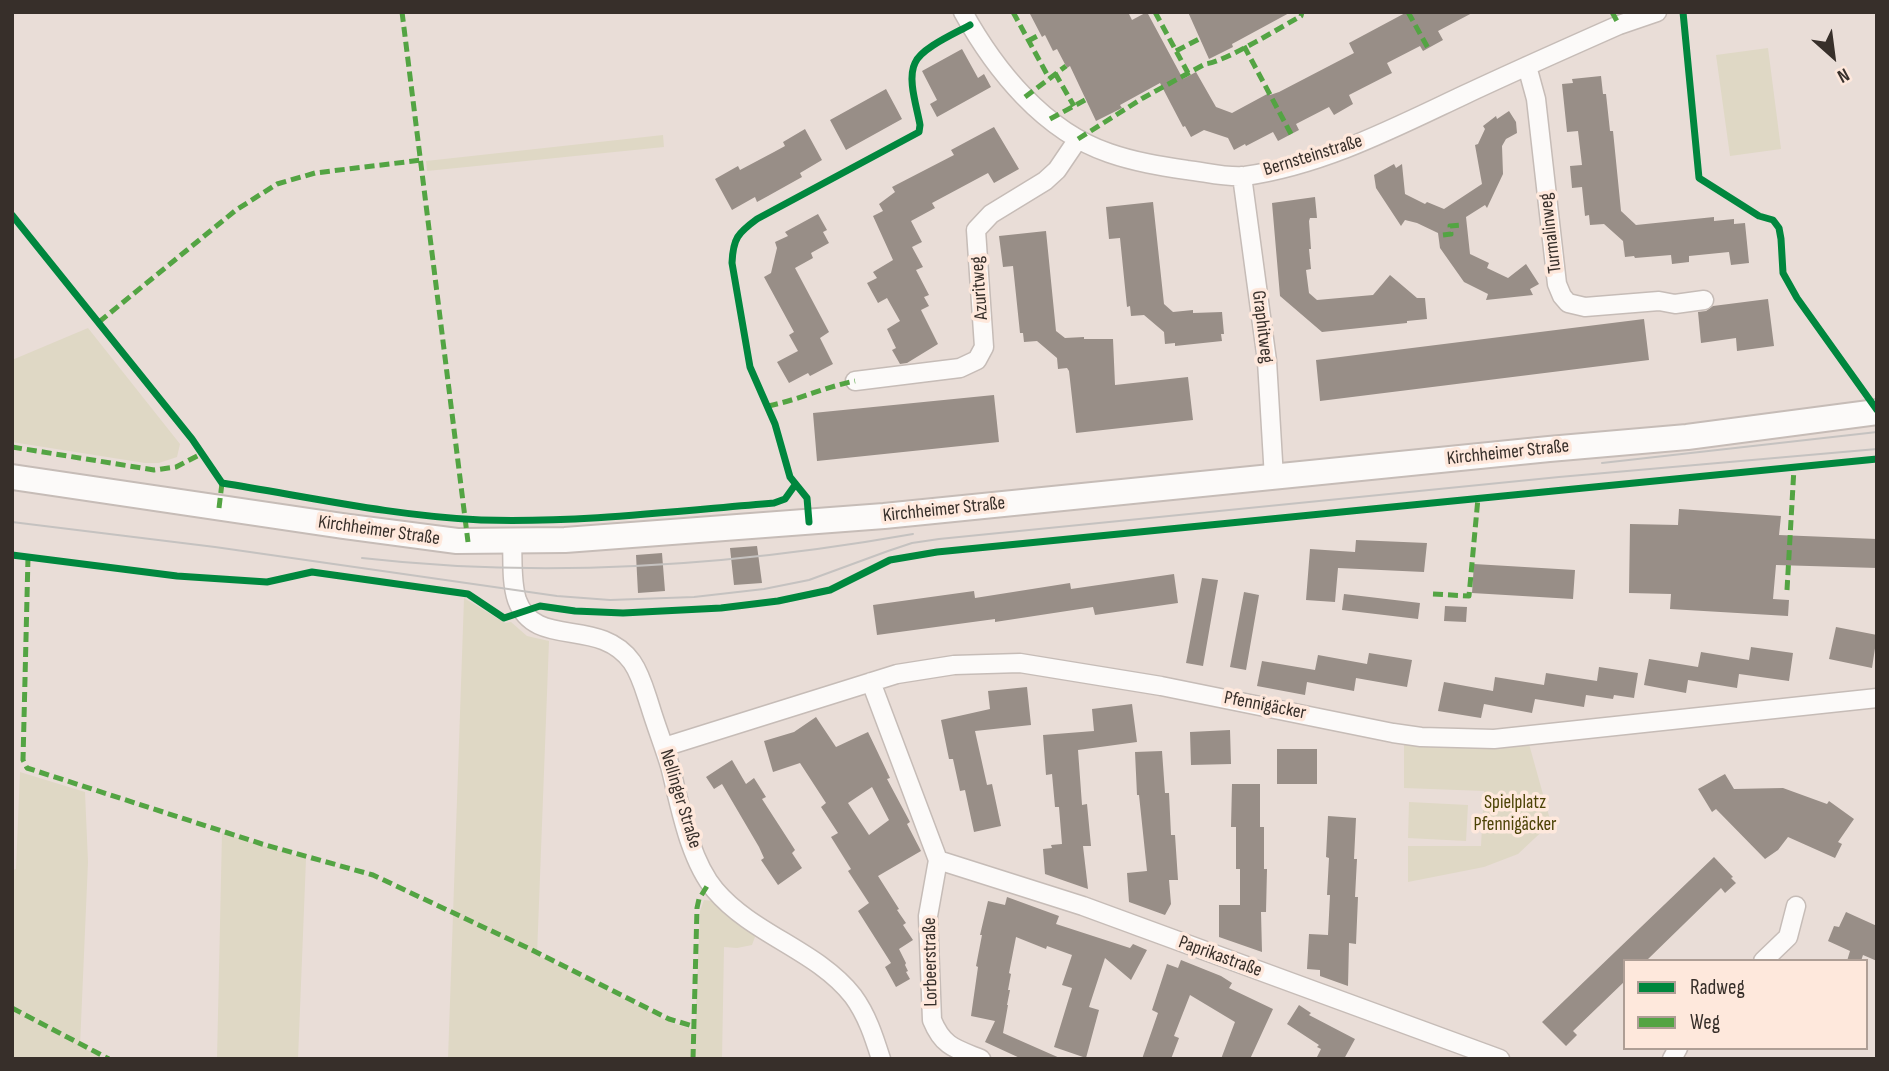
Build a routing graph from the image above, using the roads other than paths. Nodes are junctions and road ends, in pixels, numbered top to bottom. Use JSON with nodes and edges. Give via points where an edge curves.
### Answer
{"nodes":[{"id":1,"x":963,"y":12,"type":"edge"},
{"id":2,"x":1657,"y":12,"type":"edge"},
{"id":3,"x":1527,"y":66,"type":"junction"},
{"id":4,"x":1078,"y":139,"type":"junction"},
{"id":5,"x":1242,"y":176,"type":"junction"},
{"id":6,"x":1704,"y":300,"type":"dead end"},
{"id":7,"x":855,"y":381,"type":"dead end"},
{"id":8,"x":1877,"y":412,"type":"edge"},
{"id":9,"x":12,"y":477,"type":"edge"},
{"id":10,"x":1274,"y":478,"type":"junction"},
{"id":11,"x":512,"y":542,"type":"junction"},
{"id":12,"x":871,"y":682,"type":"junction"},
{"id":13,"x":1877,"y":698,"type":"edge"},
{"id":14,"x":664,"y":747,"type":"junction"},
{"id":15,"x":938,"y":860,"type":"junction"},
{"id":16,"x":1796,"y":906,"type":"dead end"},
{"id":17,"x":1765,"y":959,"type":"edge"},
{"id":18,"x":881,"y":1059,"type":"edge"},
{"id":19,"x":981,"y":1059,"type":"edge"},
{"id":20,"x":1500,"y":1059,"type":"edge"}],
"edges":[{"from":1,"to":4,"type":"street","name":"Bernsteinstraße","via":[[993,60],[1025,97]]},
{"from":2,"to":3,"type":"street","name":"Bernsteinstraße"},
{"from":3,"to":5,"type":"street","name":"Bernsteinstraße","via":[[1354,145],[1295,165]]},
{"from":3,"to":6,"type":"street","name":"Turmalinweg","via":[[1536,99],[1562,296],[1585,307]]},
{"from":4,"to":5,"type":"street","name":"Bernsteinstraße","via":[[1150,165]]},
{"from":4,"to":7,"type":"street","name":"Azuritweg","via":[[1045,181],[991,214],[976,230],[984,346],[977,360],[960,368]]},
{"from":5,"to":10,"type":"street","name":"Graphitweg","via":[[1267,360]]},
{"from":8,"to":10,"type":"main road","name":"Kirchheimer Straße","via":[[1687,437]]},
{"from":9,"to":11,"type":"main road","name":"Kirchheimer Straße","via":[[343,527],[457,541]]},
{"from":10,"to":11,"type":"main road","name":"Kirchheimer Straße","via":[[859,518]]},
{"from":11,"to":14,"type":"street","name":"Nellinger Straße","via":[[515,590],[523,612],[540,626],[601,638],[623,652],[639,674]]},
{"from":12,"to":13,"type":"street","name":"Pfennigäcker","via":[[932,667],[1020,663],[1393,733],[1494,739]]},
{"from":12,"to":14,"type":"street","name":"Pfennigäcker"},
{"from":12,"to":15,"type":"street"},
{"from":14,"to":18,"type":"street","name":"Nellinger Straße","via":[[682,816],[709,883],[740,913],[831,974],[853,996]]},
{"from":15,"to":19,"type":"street","name":"Lorbeerstraße","via":[[928,916],[932,1020],[951,1048]]},
{"from":15,"to":20,"type":"street","name":"Paprikastraße","via":[[1083,906]]},
{"from":16,"to":17,"type":"street","via":[[1788,937]]}]}
